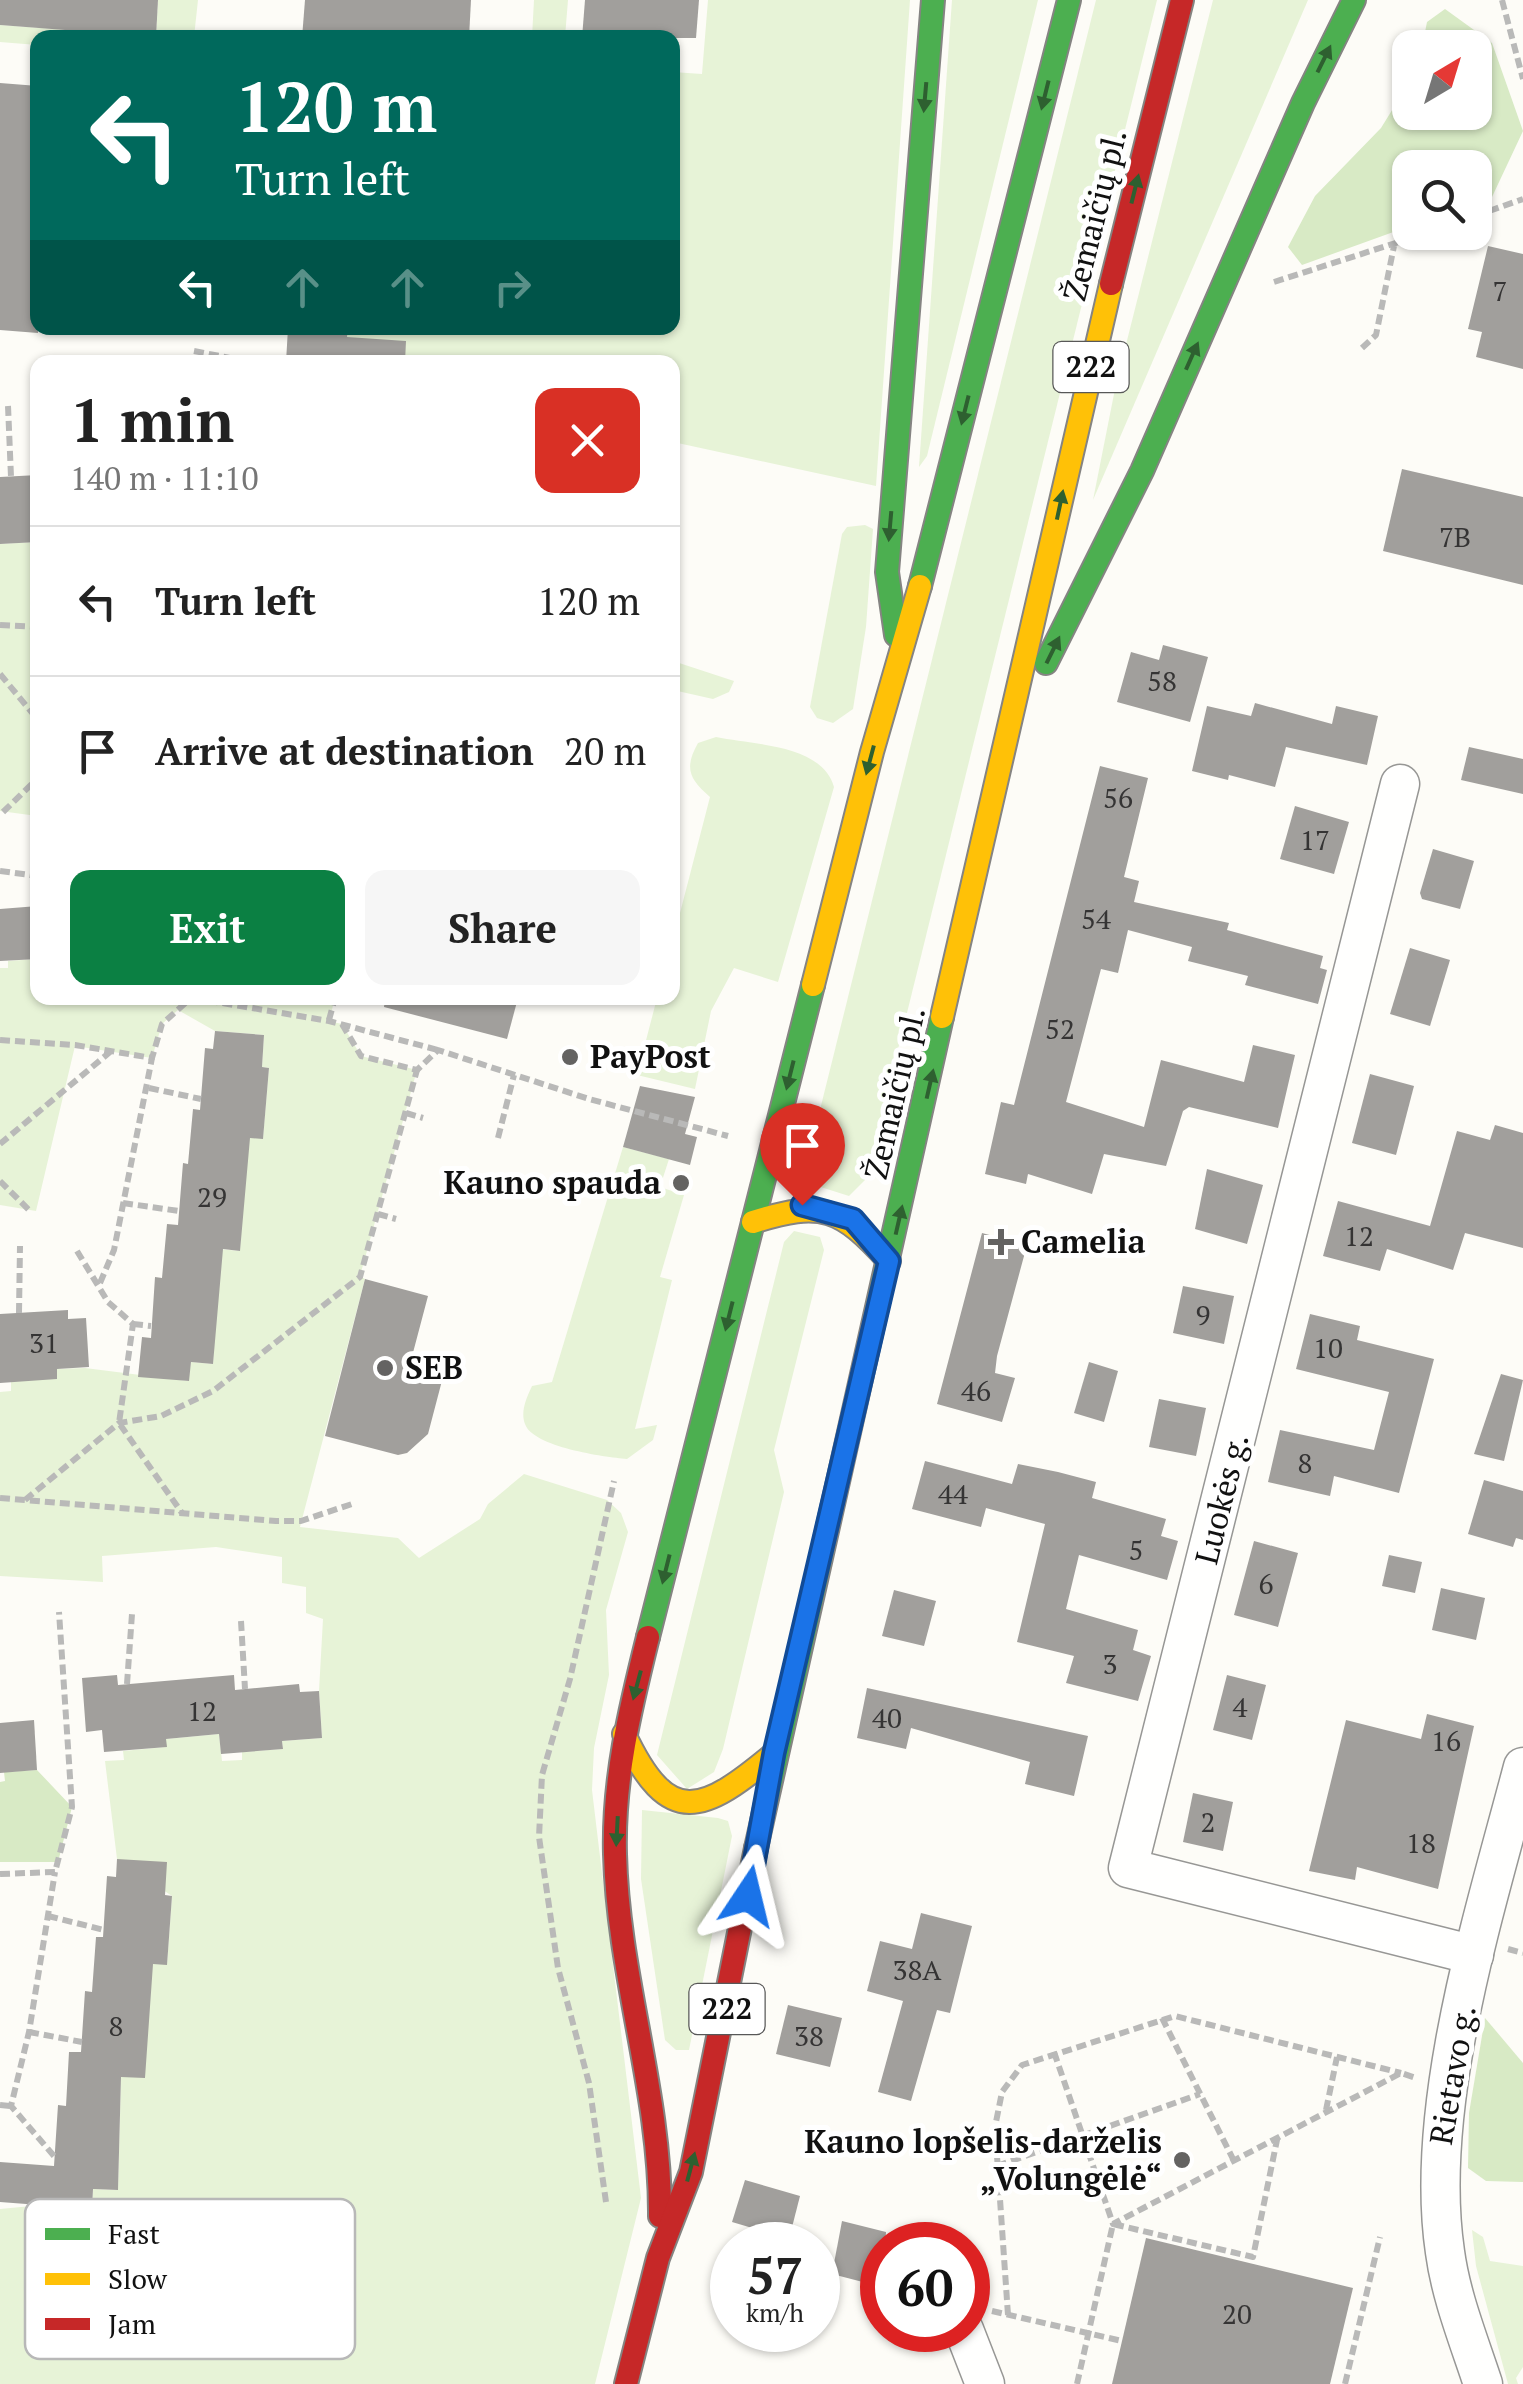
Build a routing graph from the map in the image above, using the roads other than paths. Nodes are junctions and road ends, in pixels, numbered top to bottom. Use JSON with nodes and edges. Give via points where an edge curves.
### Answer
{"nodes":[{"id":1,"x":933,"y":0,"type":"edge"},
{"id":2,"x":1069,"y":0,"type":"edge"},
{"id":3,"x":1182,"y":0,"type":"edge"},
{"id":4,"x":1354,"y":0,"type":"edge"},
{"id":5,"x":900,"y":667,"type":"junction"},
{"id":6,"x":1010,"y":737,"type":"junction"},
{"id":7,"x":1400,"y":784,"type":"dead end"},
{"id":8,"x":753,"y":1222,"type":"junction"},
{"id":9,"x":889,"y":1261,"type":"junction"},
{"id":10,"x":624,"y":1734,"type":"junction"},
{"id":11,"x":774,"y":1753,"type":"junction"},
{"id":12,"x":1523,"y":1767,"type":"edge"},
{"id":13,"x":1474,"y":1955,"type":"junction"},
{"id":14,"x":658,"y":2258,"type":"junction"},
{"id":15,"x":978,"y":2352,"type":"edge"},
{"id":16,"x":626,"y":2384,"type":"edge"},
{"id":17,"x":986,"y":2384,"type":"edge"},
{"id":18,"x":1483,"y":2384,"type":"edge"}],
"edges":[{"from":1,"to":5,"type":"main road","one_way":true,"via":[[886,572]]},
{"from":2,"to":5,"type":"main road","name":"Žemaičių pl.","number":"222","one_way":true},
{"from":6,"to":3,"type":"main road","name":"Žemaičių pl.","number":"222","one_way":true,"via":[[1094,350]]},
{"from":6,"to":4,"type":"main road","one_way":true,"via":[[1142,471]]},
{"from":5,"to":8,"type":"main road","name":"Žemaičių pl.","number":"222","one_way":true,"via":[[872,752]]},
{"from":9,"to":6,"type":"main road","name":"Žemaičių pl.","number":"222","one_way":true},
{"from":7,"to":13,"type":"street","name":"Luokės g.","via":[[1128,1868]]},
{"from":8,"to":9,"type":"main road","via":[[802,1205],[853,1219]]},
{"from":8,"to":10,"type":"main road","name":"Žemaičių pl.","number":"222","one_way":true},
{"from":9,"to":11,"type":"main road","name":"Žemaičių pl.","number":"222"},
{"from":10,"to":11,"type":"main road","via":[[638,1769],[680,1804],[722,1796]]},
{"from":10,"to":14,"type":"main road","name":"Žemaičių pl.","number":"222","one_way":true,"via":[[615,1858],[663,2177]]},
{"from":14,"to":11,"type":"main road","name":"Žemaičių pl.","number":"222","one_way":true,"via":[[691,2172]]},
{"from":12,"to":13,"type":"street","name":"Rietavo g."},
{"from":13,"to":18,"type":"street","name":"Rietavo g.","via":[[1439,2157],[1445,2252]]},
{"from":14,"to":16,"type":"main road","name":"Žemaičių pl.","number":"222"},
{"from":15,"to":17,"type":"street"}]}
